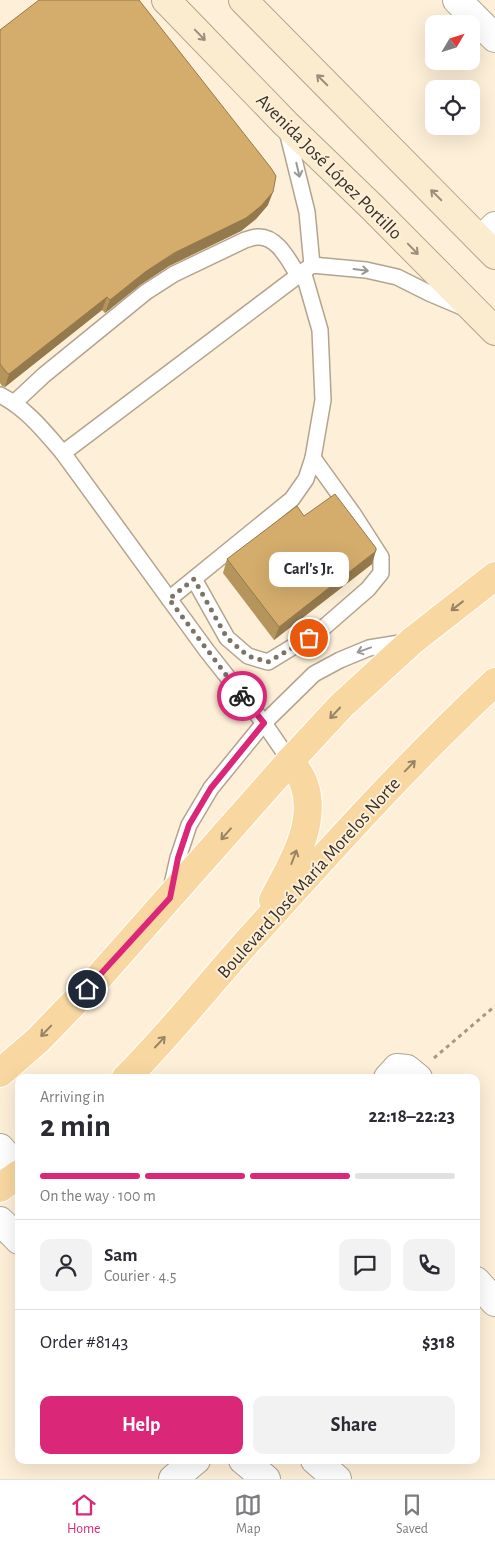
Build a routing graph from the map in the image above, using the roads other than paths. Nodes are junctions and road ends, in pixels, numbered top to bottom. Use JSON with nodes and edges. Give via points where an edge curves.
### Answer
{"nodes":[{"id":1,"x":166,"y":0,"type":"edge"},
{"id":2,"x":243,"y":0,"type":"edge"},
{"id":3,"x":457,"y":0,"type":"edge"},
{"id":4,"x":493,"y":32,"type":"edge"},
{"id":5,"x":285,"y":123,"type":"junction"},
{"id":6,"x":490,"y":240,"type":"edge"},
{"id":7,"x":304,"y":270,"type":"junction"},
{"id":8,"x":475,"y":312,"type":"junction"},
{"id":9,"x":495,"y":331,"type":"edge"},
{"id":10,"x":6,"y":400,"type":"edge"},
{"id":11,"x":63,"y":453,"type":"junction"},
{"id":12,"x":313,"y":458,"type":"junction"},
{"id":13,"x":495,"y":576,"type":"edge"},
{"id":14,"x":194,"y":579,"type":"junction"},
{"id":15,"x":169,"y":599,"type":"junction"},
{"id":16,"x":412,"y":641,"type":"junction"},
{"id":17,"x":495,"y":682,"type":"edge"},
{"id":18,"x":264,"y":723,"type":"junction"},
{"id":19,"x":290,"y":761,"type":"junction"},
{"id":20,"x":170,"y":898,"type":"junction"},
{"id":21,"x":256,"y":932,"type":"junction"},
{"id":22,"x":0,"y":1073,"type":"edge"},
{"id":23,"x":130,"y":1074,"type":"edge"},
{"id":24,"x":392,"y":1074,"type":"edge"},
{"id":25,"x":414,"y":1074,"type":"edge"},
{"id":26,"x":0,"y":1148,"type":"edge"},
{"id":27,"x":15,"y":1165,"type":"edge"},
{"id":28,"x":15,"y":1177,"type":"edge"},
{"id":29,"x":0,"y":1188,"type":"edge"},
{"id":30,"x":0,"y":1221,"type":"edge"},
{"id":31,"x":15,"y":1236,"type":"edge"},
{"id":32,"x":480,"y":1285,"type":"edge"},
{"id":33,"x":495,"y":1302,"type":"edge"},
{"id":34,"x":191,"y":1464,"type":"edge"},
{"id":35,"x":248,"y":1464,"type":"edge"},
{"id":36,"x":320,"y":1464,"type":"edge"},
{"id":37,"x":172,"y":1479,"type":"edge"},
{"id":38,"x":266,"y":1479,"type":"edge"},
{"id":39,"x":337,"y":1479,"type":"edge"}],
"edges":[{"from":1,"to":5,"type":"main road","name":"Avenida José López Portillo","one_way":true},
{"from":6,"to":2,"type":"main road","one_way":true},
{"from":3,"to":4,"type":"street"},
{"from":5,"to":7,"type":"lane","one_way":true,"via":[[307,212]]},
{"from":5,"to":8,"type":"main road","name":"Avenida José López Portillo","one_way":true},
{"from":7,"to":8,"type":"lane","one_way":true,"via":[[366,270],[397,277]]},
{"from":7,"to":10,"type":"lane","via":[[268,238],[258,236],[245,240],[174,274],[146,292],[44,375]]},
{"from":7,"to":11,"type":"lane"},
{"from":7,"to":12,"type":"lane","via":[[320,330],[323,400]]},
{"from":8,"to":9,"type":"main road","name":"Avenida José López Portillo"},
{"from":10,"to":11,"type":"lane","via":[[38,422]]},
{"from":11,"to":15,"type":"lane"},
{"from":12,"to":14,"type":"lane","via":[[306,479],[292,500]]},
{"from":12,"to":14,"type":"lane","via":[[381,557],[381,572],[368,589],[322,629],[268,662],[248,656],[227,638]]},
{"from":13,"to":16,"type":"main road","one_way":true},
{"from":14,"to":15,"type":"lane"},
{"from":15,"to":18,"type":"lane"},
{"from":16,"to":18,"type":"lane","one_way":true,"via":[[369,648],[314,674]]},
{"from":16,"to":19,"type":"main road","one_way":true,"via":[[341,706]]},
{"from":21,"to":17,"type":"main road","name":"Boulevard José María Morelos Norte","one_way":true,"via":[[448,725]]},
{"from":18,"to":19,"type":"lane"},
{"from":18,"to":20,"type":"lane","via":[[211,788],[189,825]]},
{"from":19,"to":20,"type":"main road","one_way":true},
{"from":21,"to":19,"type":"main road","one_way":true,"via":[[291,865],[305,829],[309,804],[304,783]]},
{"from":20,"to":22,"type":"main road","one_way":true,"via":[[38,1040]]},
{"from":23,"to":21,"type":"main road","name":"Boulevard José María Morelos Norte","one_way":true},
{"from":24,"to":25,"type":"street","via":[[398,1068]]},
{"from":26,"to":27,"type":"street"},
{"from":28,"to":29,"type":"main road"},
{"from":30,"to":31,"type":"street"},
{"from":32,"to":33,"type":"street"},
{"from":34,"to":37,"type":"street"},
{"from":35,"to":38,"type":"street"},
{"from":36,"to":39,"type":"street"}]}
